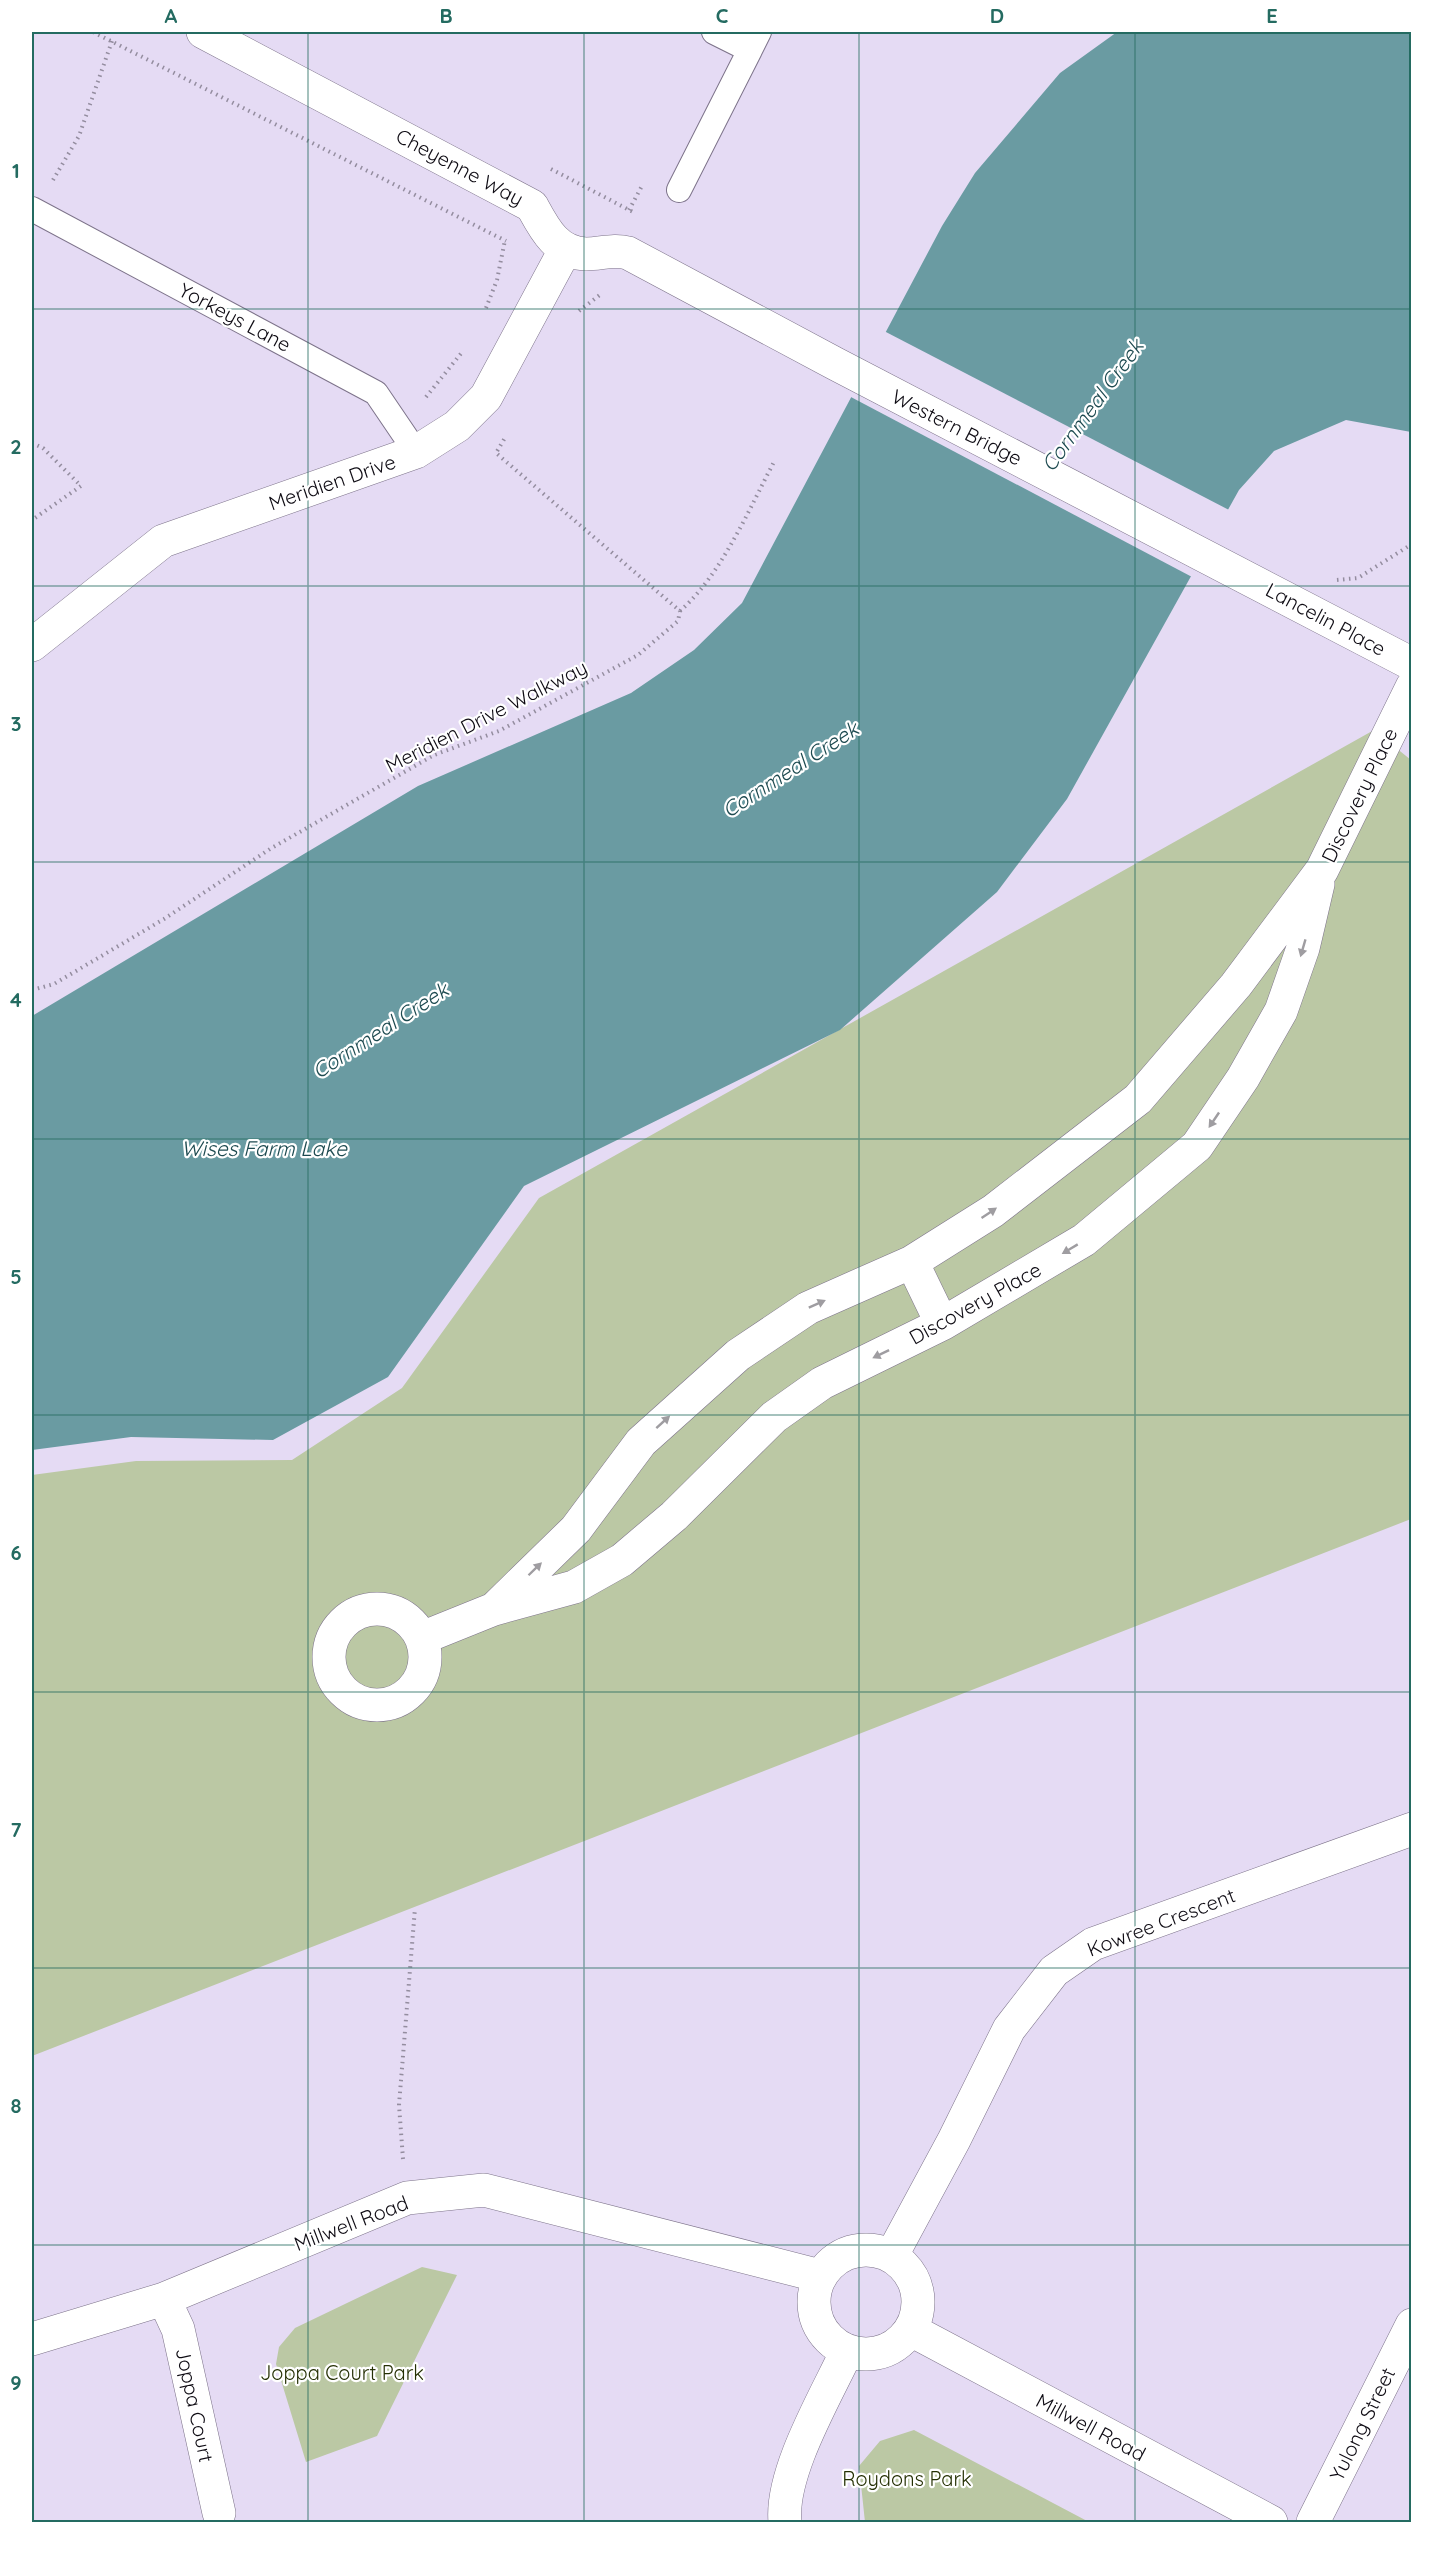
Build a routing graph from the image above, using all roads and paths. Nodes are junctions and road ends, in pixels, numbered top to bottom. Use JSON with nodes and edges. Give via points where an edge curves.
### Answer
{"nodes":[{"id":1,"x":93,"y":32,"type":"edge"},
{"id":2,"x":203,"y":32,"type":"edge"},
{"id":3,"x":714,"y":32,"type":"edge"},
{"id":4,"x":112,"y":41,"type":"junction"},
{"id":5,"x":755,"y":41,"type":"edge"},
{"id":6,"x":679,"y":190,"type":"dead end"},
{"id":7,"x":33,"y":210,"type":"edge"},
{"id":8,"x":628,"y":253,"type":"junction"},
{"id":9,"x":561,"y":258,"type":"junction"},
{"id":10,"x":575,"y":315,"type":"dead end"},
{"id":11,"x":508,"y":433,"type":"dead end"},
{"id":12,"x":32,"y":443,"type":"edge"},
{"id":13,"x":416,"y":452,"type":"junction"},
{"id":14,"x":775,"y":460,"type":"dead end"},
{"id":15,"x":32,"y":520,"type":"edge"},
{"id":16,"x":1412,"y":544,"type":"edge"},
{"id":17,"x":1241,"y":574,"type":"joint"},
{"id":18,"x":1328,"y":581,"type":"dead end"},
{"id":19,"x":680,"y":611,"type":"junction"},
{"id":20,"x":32,"y":645,"type":"edge"},
{"id":21,"x":1412,"y":664,"type":"edge"},
{"id":22,"x":1412,"y":687,"type":"edge"},
{"id":23,"x":1322,"y":870,"type":"junction"},
{"id":24,"x":32,"y":990,"type":"edge"},
{"id":25,"x":912,"y":1262,"type":"junction"},
{"id":26,"x":942,"y":1324,"type":"junction"},
{"id":27,"x":494,"y":1609,"type":"junction"},
{"id":28,"x":422,"y":1638,"type":"dead end"},
{"id":29,"x":1412,"y":1830,"type":"edge"},
{"id":30,"x":414,"y":1908,"type":"dead end"},
{"id":31,"x":407,"y":2198,"type":"junction"},
{"id":32,"x":892,"y":2255,"type":"junction"},
{"id":33,"x":820,"y":2276,"type":"junction"},
{"id":34,"x":164,"y":2299,"type":"junction"},
{"id":35,"x":1412,"y":2325,"type":"edge"},
{"id":36,"x":911,"y":2330,"type":"junction"},
{"id":37,"x":32,"y":2339,"type":"edge"},
{"id":38,"x":847,"y":2351,"type":"junction"},
{"id":39,"x":219,"y":2513,"type":"dead end"},
{"id":40,"x":785,"y":2523,"type":"edge"},
{"id":41,"x":1271,"y":2523,"type":"edge"},
{"id":42,"x":1313,"y":2523,"type":"edge"}],
"edges":[{"from":1,"to":4,"type":"path"},
{"from":2,"to":9,"type":"street","name":"Cheyenne Way","via":[[532,206]]},
{"from":3,"to":5,"type":"lane"},
{"from":4,"to":7,"type":"path","via":[[79,136]]},
{"from":4,"to":9,"type":"path"},
{"from":5,"to":6,"type":"lane"},
{"from":7,"to":13,"type":"lane","name":"Yorkeys Lane","via":[[376,393]]},
{"from":8,"to":9,"type":"street","via":[[618,250]]},
{"from":8,"to":10,"type":"path","via":[[606,290]]},
{"from":8,"to":17,"type":"street","name":"Western Bridge"},
{"from":9,"to":13,"type":"street","name":"Meridien Drive","via":[[486,397],[458,426]]},
{"from":11,"to":19,"type":"path","via":[[496,453]]},
{"from":12,"to":15,"type":"path","via":[[43,448],[81,486]]},
{"from":13,"to":20,"type":"street","name":"Meridien Drive","via":[[163,541]]},
{"from":14,"to":19,"type":"path","name":"Meridien Drive Walkway","via":[[697,596]]},
{"from":16,"to":18,"type":"path","via":[[1358,578]]},
{"from":17,"to":21,"type":"street","name":"Lancelin Place"},
{"from":19,"to":24,"type":"path","name":"Meridien Drive Walkway","via":[[678,621],[638,655],[499,731],[434,755],[270,849],[164,919],[54,984]]},
{"from":22,"to":23,"type":"street","name":"Discovery Place"},
{"from":25,"to":23,"type":"street","name":"Discovery Place","one_way":true,"via":[[993,1211],[1138,1099],[1236,985]]},
{"from":23,"to":26,"type":"street","name":"Discovery Place","one_way":true,"via":[[1303,948],[1281,1011],[1243,1078],[1197,1146],[1084,1240]]},
{"from":25,"to":26,"type":"street"},
{"from":27,"to":25,"type":"street","name":"Discovery Place","one_way":true,"via":[[576,1529],[641,1442],[738,1355],[808,1308]]},
{"from":26,"to":27,"type":"street","name":"Discovery Place","one_way":true,"via":[[822,1383],[774,1417],[674,1516],[622,1560],[574,1587]]},
{"from":27,"to":28,"type":"street","name":"Discovery Place"},
{"from":29,"to":32,"type":"street","name":"Kowree Crescent","via":[[1093,1944],[1054,1971],[1008,2028]]},
{"from":30,"to":31,"type":"path","via":[[399,2105]]},
{"from":31,"to":33,"type":"street","name":"Millwell Road","via":[[484,2190]]},
{"from":31,"to":34,"type":"street","name":"Millwell Road"},
{"from":32,"to":33,"type":"street","via":[[872,2249],[852,2250],[834,2260]]},
{"from":32,"to":36,"type":"street","via":[[908,2270],[918,2289],[918,2310]]},
{"from":33,"to":38,"type":"street","via":[[814,2297],[816,2319],[828,2338]]},
{"from":34,"to":37,"type":"street","name":"Millwell Road"},
{"from":34,"to":39,"type":"street","name":"Joppa Court","via":[[178,2329]]},
{"from":35,"to":42,"type":"street","name":"Yulong Street"},
{"from":36,"to":38,"type":"street","via":[[899,2344],[882,2352]]},
{"from":36,"to":41,"type":"street","name":"Millwell Road"},
{"from":38,"to":40,"type":"street","via":[[795,2460]]}]}
